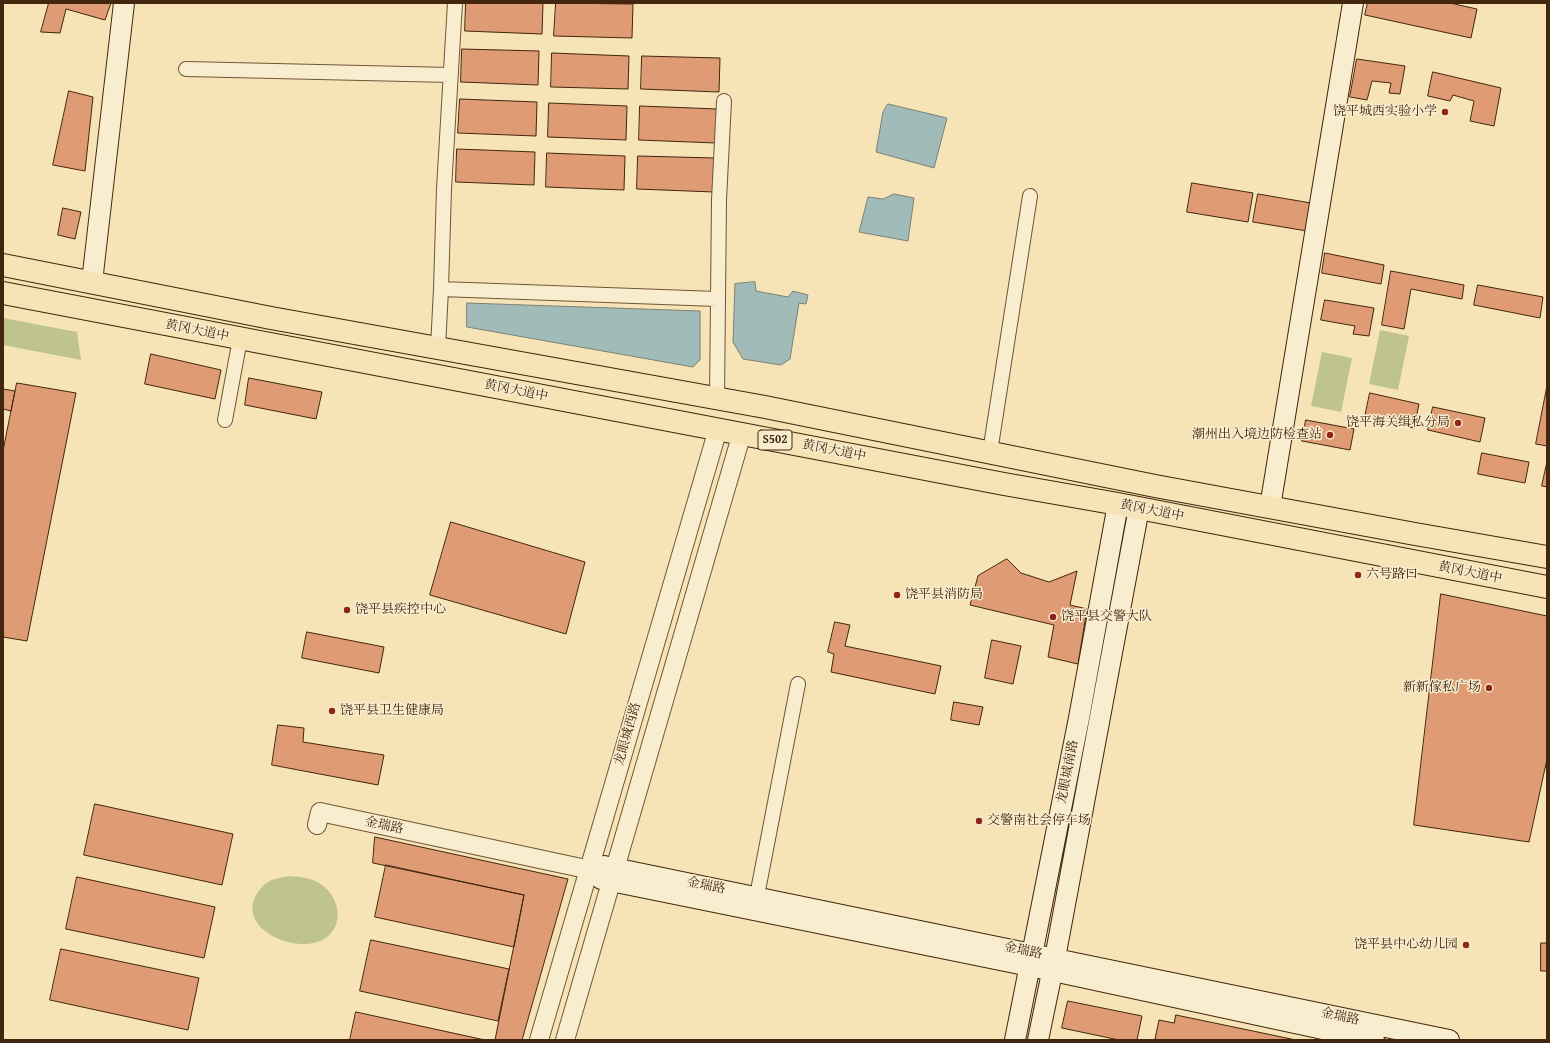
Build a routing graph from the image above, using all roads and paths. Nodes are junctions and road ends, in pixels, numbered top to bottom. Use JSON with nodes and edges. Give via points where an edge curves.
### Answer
{"nodes":[{"id":1,"x":124,"y":3,"type":"edge"},
{"id":2,"x":455,"y":3,"type":"edge"},
{"id":3,"x":1353,"y":3,"type":"edge"},
{"id":4,"x":186,"y":69,"type":"dead end"},
{"id":5,"x":451,"y":75,"type":"junction"},
{"id":6,"x":724,"y":101,"type":"dead end"},
{"id":7,"x":1030,"y":196,"type":"dead end"},
{"id":8,"x":3,"y":265,"type":"edge"},
{"id":9,"x":92,"y":282,"type":"junction"},
{"id":10,"x":126,"y":289,"type":"junction"},
{"id":11,"x":441,"y":289,"type":"junction"},
{"id":12,"x":3,"y":293,"type":"edge"},
{"id":13,"x":717,"y":299,"type":"junction"},
{"id":14,"x":121,"y":316,"type":"junction"},
{"id":15,"x":240,"y":339,"type":"junction"},
{"id":16,"x":438,"y":348,"type":"junction"},
{"id":17,"x":432,"y":375,"type":"junction"},
{"id":18,"x":720,"y":399,"type":"junction"},
{"id":19,"x":225,"y":420,"type":"dead end"},
{"id":20,"x":718,"y":429,"type":"junction"},
{"id":21,"x":742,"y":433,"type":"junction"},
{"id":22,"x":955,"y":445,"type":"junction"},
{"id":23,"x":990,"y":452,"type":"junction"},
{"id":24,"x":949,"y":473,"type":"junction"},
{"id":25,"x":1118,"y":504,"type":"junction"},
{"id":26,"x":1270,"y":507,"type":"junction"},
{"id":27,"x":1139,"y":508,"type":"junction"},
{"id":28,"x":1547,"y":557,"type":"edge"},
{"id":29,"x":1547,"y":587,"type":"edge"},
{"id":30,"x":798,"y":684,"type":"dead end"},
{"id":31,"x":317,"y":825,"type":"dead end"},
{"id":32,"x":603,"y":873,"type":"joint"},
{"id":33,"x":755,"y":904,"type":"junction"},
{"id":34,"x":1031,"y":960,"type":"junction"},
{"id":35,"x":1054,"y":964,"type":"junction"},
{"id":36,"x":539,"y":1040,"type":"edge"},
{"id":37,"x":565,"y":1040,"type":"edge"},
{"id":38,"x":1015,"y":1040,"type":"edge"},
{"id":39,"x":1038,"y":1040,"type":"edge"},
{"id":40,"x":1374,"y":1040,"type":"edge"},
{"id":41,"x":1449,"y":1040,"type":"edge"}],
"edges":[{"from":1,"to":9,"type":"main road"},
{"from":2,"to":5,"type":"street"},
{"from":3,"to":26,"type":"main road"},
{"from":4,"to":5,"type":"street"},
{"from":5,"to":11,"type":"street"},
{"from":6,"to":13,"type":"street"},
{"from":7,"to":23,"type":"street"},
{"from":8,"to":9,"type":"main road","name":"黄冈大道中","number":"S502"},
{"from":9,"to":10,"type":"main road","name":"黄冈大道中","number":"S502"},
{"from":10,"to":14,"type":"main road"},
{"from":10,"to":16,"type":"main road","name":"黄冈大道中","number":"S502"},
{"from":11,"to":13,"type":"street"},
{"from":11,"to":16,"type":"street"},
{"from":12,"to":14,"type":"main road","name":"黄冈大道中","number":"S502"},
{"from":13,"to":18,"type":"street"},
{"from":14,"to":15,"type":"main road","name":"黄冈大道中","number":"S502"},
{"from":15,"to":17,"type":"main road","name":"黄冈大道中","number":"S502"},
{"from":15,"to":19,"type":"street"},
{"from":16,"to":17,"type":"main road"},
{"from":16,"to":18,"type":"main road","name":"黄冈大道中","number":"S502"},
{"from":17,"to":20,"type":"main road","name":"黄冈大道中","number":"S502"},
{"from":18,"to":20,"type":"main road"},
{"from":18,"to":22,"type":"main road","name":"黄冈大道中","number":"S502"},
{"from":20,"to":21,"type":"main road","name":"黄冈大道中","number":"S502"},
{"from":20,"to":36,"type":"street","name":"龙眼城西路"},
{"from":21,"to":24,"type":"main road","name":"黄冈大道中","number":"S502"},
{"from":21,"to":37,"type":"street","name":"龙眼城西路"},
{"from":22,"to":23,"type":"main road","name":"黄冈大道中","number":"S502"},
{"from":22,"to":24,"type":"main road"},
{"from":23,"to":26,"type":"main road","name":"黄冈大道中","number":"S502"},
{"from":24,"to":25,"type":"main road","name":"黄冈大道中","number":"S502"},
{"from":25,"to":27,"type":"main road","name":"黄冈大道中","number":"S502"},
{"from":25,"to":34,"type":"main road","name":"龙眼城南路"},
{"from":26,"to":28,"type":"main road","name":"黄冈大道中","number":"S502"},
{"from":27,"to":29,"type":"main road","name":"黄冈大道中","number":"S502"},
{"from":27,"to":35,"type":"main road","name":"龙眼城南路"},
{"from":30,"to":33,"type":"street"},
{"from":31,"to":32,"type":"street","name":"金瑞路","via":[[320,812]]},
{"from":32,"to":33,"type":"main road","name":"金瑞路","via":[[604,866]]},
{"from":33,"to":34,"type":"main road","name":"金瑞路"},
{"from":34,"to":35,"type":"main road","name":"金瑞路"},
{"from":34,"to":38,"type":"main road","name":"龙眼城南路"},
{"from":35,"to":39,"type":"main road","name":"龙眼城南路"},
{"from":35,"to":40,"type":"main road","name":"金瑞路"},
{"from":35,"to":41,"type":"main road","name":"金瑞路"}]}
